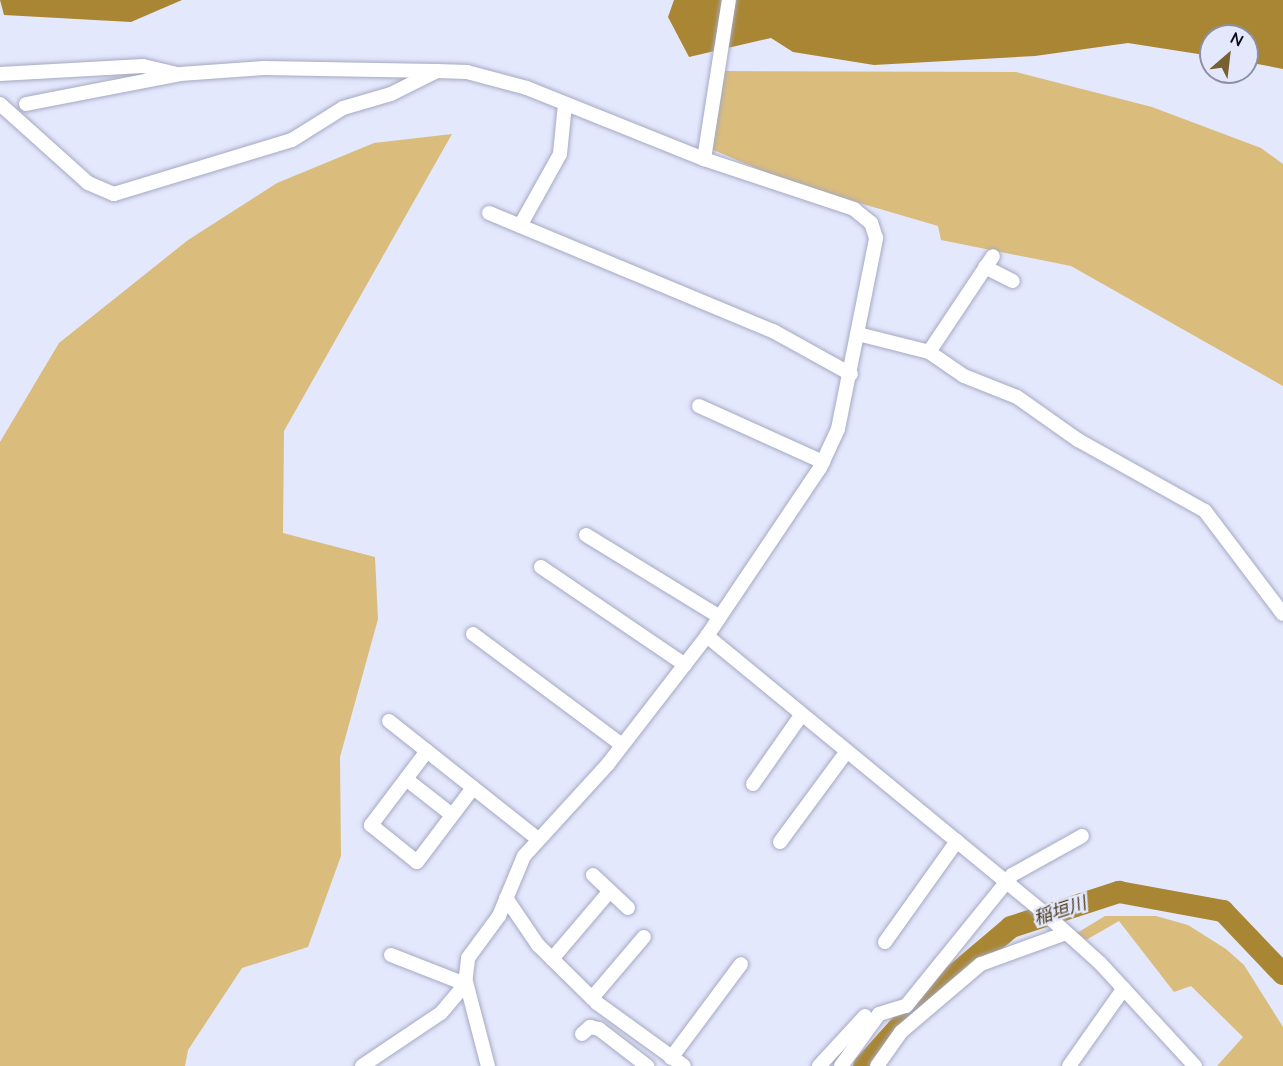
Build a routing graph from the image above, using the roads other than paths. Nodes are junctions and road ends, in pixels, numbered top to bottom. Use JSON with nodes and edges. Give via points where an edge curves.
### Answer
{"nodes":[{"id":1,"x":729,"y":0,"type":"edge"},
{"id":2,"x":437,"y":71,"type":"junction"},
{"id":3,"x":0,"y":74,"type":"edge"},
{"id":4,"x":180,"y":75,"type":"junction"},
{"id":5,"x":0,"y":104,"type":"edge"},
{"id":6,"x":26,"y":104,"type":"dead end"},
{"id":7,"x":565,"y":104,"type":"junction"},
{"id":8,"x":704,"y":159,"type":"junction"},
{"id":9,"x":489,"y":213,"type":"dead end"},
{"id":10,"x":520,"y":226,"type":"junction"},
{"id":11,"x":1013,"y":281,"type":"dead end"},
{"id":12,"x":858,"y":334,"type":"junction"},
{"id":13,"x":929,"y":351,"type":"junction"},
{"id":14,"x":851,"y":374,"type":"junction"},
{"id":15,"x":699,"y":406,"type":"dead end"},
{"id":16,"x":823,"y":462,"type":"junction"},
{"id":17,"x":586,"y":535,"type":"dead end"},
{"id":18,"x":541,"y":567,"type":"dead end"},
{"id":19,"x":1283,"y":614,"type":"edge"},
{"id":20,"x":720,"y":616,"type":"junction"},
{"id":21,"x":473,"y":634,"type":"dead end"},
{"id":22,"x":707,"y":636,"type":"junction"},
{"id":23,"x":685,"y":665,"type":"junction"},
{"id":24,"x":802,"y":714,"type":"junction"},
{"id":25,"x":389,"y":721,"type":"dead end"},
{"id":26,"x":622,"y":745,"type":"junction"},
{"id":27,"x":847,"y":750,"type":"junction"},
{"id":28,"x":427,"y":751,"type":"junction"},
{"id":29,"x":406,"y":778,"type":"junction"},
{"id":30,"x":753,"y":784,"type":"dead end"},
{"id":31,"x":473,"y":788,"type":"junction"},
{"id":32,"x":452,"y":815,"type":"junction"},
{"id":33,"x":1082,"y":836,"type":"dead end"},
{"id":34,"x":538,"y":839,"type":"junction"},
{"id":35,"x":957,"y":841,"type":"junction"},
{"id":36,"x":780,"y":842,"type":"dead end"},
{"id":37,"x":593,"y":875,"type":"dead end"},
{"id":38,"x":1005,"y":881,"type":"junction"},
{"id":39,"x":609,"y":892,"type":"junction"},
{"id":40,"x":506,"y":898,"type":"junction"},
{"id":41,"x":628,"y":908,"type":"dead end"},
{"id":42,"x":1066,"y":933,"type":"junction"},
{"id":43,"x":644,"y":937,"type":"dead end"},
{"id":44,"x":885,"y":942,"type":"dead end"},
{"id":45,"x":391,"y":956,"type":"dead end"},
{"id":46,"x":552,"y":959,"type":"junction"},
{"id":47,"x":741,"y":964,"type":"dead end"},
{"id":48,"x":465,"y":980,"type":"junction"},
{"id":49,"x":1124,"y":988,"type":"junction"},
{"id":50,"x":592,"y":998,"type":"junction"},
{"id":51,"x":615,"y":1016,"type":"junction"},
{"id":52,"x":865,"y":1016,"type":"dead end"},
{"id":53,"x":582,"y":1034,"type":"dead end"},
{"id":54,"x":604,"y":1034,"type":"junction"},
{"id":55,"x":671,"y":1058,"type":"junction"},
{"id":56,"x":381,"y":1061,"type":"edge"},
{"id":57,"x":362,"y":1066,"type":"edge"},
{"id":58,"x":488,"y":1066,"type":"edge"},
{"id":59,"x":647,"y":1066,"type":"edge"},
{"id":60,"x":684,"y":1066,"type":"edge"},
{"id":61,"x":819,"y":1066,"type":"edge"},
{"id":62,"x":842,"y":1066,"type":"edge"},
{"id":63,"x":877,"y":1066,"type":"edge"},
{"id":64,"x":1069,"y":1066,"type":"edge"},
{"id":65,"x":1195,"y":1066,"type":"edge"}],
"edges":[{"from":1,"to":8,"type":"street"},
{"from":2,"to":4,"type":"street","via":[[264,68]]},
{"from":2,"to":5,"type":"street","via":[[391,94],[343,108],[292,140],[114,194],[87,183]]},
{"from":2,"to":7,"type":"street","via":[[467,72]]},
{"from":3,"to":4,"type":"street","via":[[143,66]]},
{"from":4,"to":6,"type":"street"},
{"from":7,"to":8,"type":"street"},
{"from":7,"to":10,"type":"street","via":[[561,154]]},
{"from":8,"to":12,"type":"street","via":[[854,209],[871,223],[877,245]]},
{"from":9,"to":10,"type":"street"},
{"from":10,"to":14,"type":"street","via":[[773,331]]},
{"from":11,"to":13,"type":"street","via":[[989,261]]},
{"from":12,"to":13,"type":"street"},
{"from":12,"to":14,"type":"street"},
{"from":13,"to":19,"type":"street","via":[[964,376],[1017,397],[1078,440],[1205,511]]},
{"from":14,"to":16,"type":"street","via":[[846,406]]},
{"from":15,"to":16,"type":"street"},
{"from":16,"to":20,"type":"street"},
{"from":17,"to":20,"type":"street"},
{"from":18,"to":23,"type":"street"},
{"from":20,"to":22,"type":"street"},
{"from":21,"to":26,"type":"street"},
{"from":22,"to":23,"type":"street"},
{"from":22,"to":24,"type":"street"},
{"from":23,"to":26,"type":"street"},
{"from":24,"to":27,"type":"street"},
{"from":24,"to":30,"type":"street"},
{"from":25,"to":28,"type":"street"},
{"from":26,"to":34,"type":"street"},
{"from":27,"to":35,"type":"street"},
{"from":27,"to":36,"type":"street"},
{"from":28,"to":29,"type":"street"},
{"from":28,"to":31,"type":"street"},
{"from":29,"to":32,"type":"street"},
{"from":29,"to":32,"type":"street","via":[[371,825],[417,862]]},
{"from":31,"to":32,"type":"street"},
{"from":31,"to":34,"type":"street"},
{"from":33,"to":38,"type":"street"},
{"from":34,"to":40,"type":"street"},
{"from":35,"to":38,"type":"street"},
{"from":35,"to":44,"type":"street"},
{"from":37,"to":39,"type":"street"},
{"from":38,"to":42,"type":"street"},
{"from":38,"to":62,"type":"street","via":[[906,1006],[879,1014]]},
{"from":39,"to":41,"type":"street"},
{"from":39,"to":46,"type":"street"},
{"from":40,"to":46,"type":"street"},
{"from":40,"to":48,"type":"street","via":[[468,958]]},
{"from":42,"to":49,"type":"street"},
{"from":42,"to":63,"type":"street","via":[[981,964],[901,1032]]},
{"from":43,"to":50,"type":"street"},
{"from":45,"to":48,"type":"street"},
{"from":46,"to":50,"type":"street"},
{"from":47,"to":55,"type":"street"},
{"from":48,"to":56,"type":"street","via":[[441,1013]]},
{"from":48,"to":58,"type":"street"},
{"from":49,"to":64,"type":"street"},
{"from":49,"to":65,"type":"street"},
{"from":50,"to":51,"type":"street"},
{"from":51,"to":54,"type":"street"},
{"from":51,"to":55,"type":"street"},
{"from":52,"to":61,"type":"street"},
{"from":53,"to":54,"type":"street","via":[[590,1027]]},
{"from":54,"to":59,"type":"street"},
{"from":55,"to":60,"type":"street"},
{"from":56,"to":57,"type":"street"}]}
